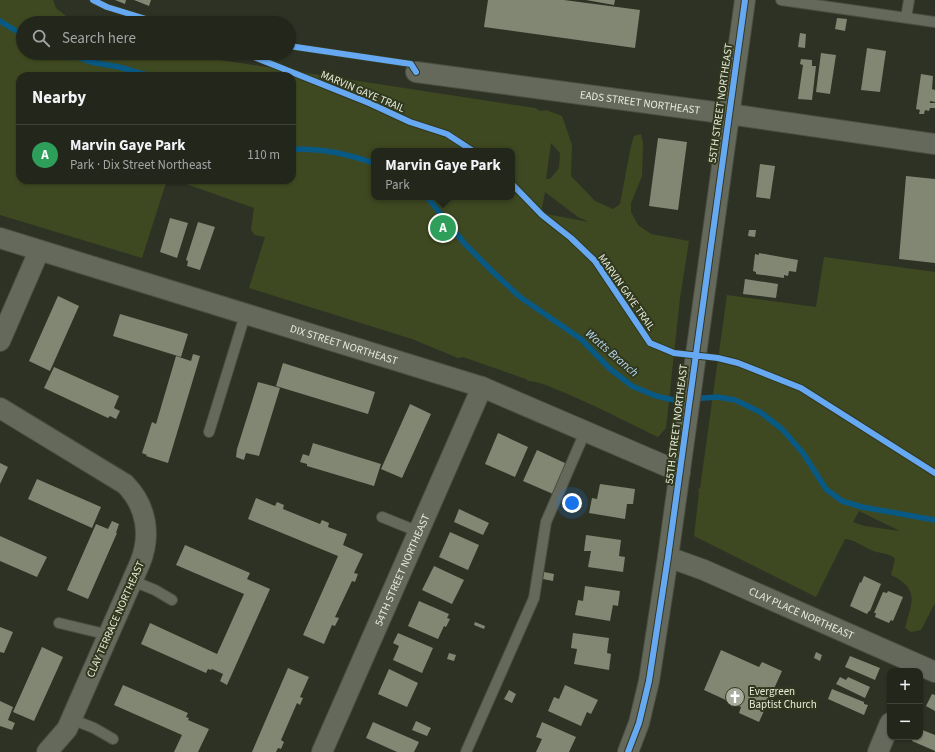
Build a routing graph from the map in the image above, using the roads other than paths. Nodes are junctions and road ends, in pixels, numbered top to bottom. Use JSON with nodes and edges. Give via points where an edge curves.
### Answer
{"nodes":[{"id":1,"x":745,"y":0,"type":"edge"},
{"id":2,"x":781,"y":0,"type":"edge"},
{"id":3,"x":909,"y":0,"type":"edge"},
{"id":4,"x":906,"y":18,"type":"junction"},
{"id":5,"x":935,"y":22,"type":"edge"},
{"id":6,"x":416,"y":72,"type":"dead end"},
{"id":7,"x":729,"y":114,"type":"junction"},
{"id":8,"x":935,"y":144,"type":"edge"},
{"id":9,"x":0,"y":238,"type":"edge"},
{"id":10,"x":39,"y":251,"type":"junction"},
{"id":11,"x":245,"y":315,"type":"junction"},
{"id":12,"x":0,"y":341,"type":"edge"},
{"id":13,"x":482,"y":387,"type":"junction"},
{"id":14,"x":0,"y":408,"type":"edge"},
{"id":15,"x":209,"y":432,"type":"dead end"},
{"id":16,"x":585,"y":432,"type":"junction"},
{"id":17,"x":680,"y":472,"type":"junction"},
{"id":18,"x":382,"y":517,"type":"dead end"},
{"id":19,"x":419,"y":532,"type":"junction"},
{"id":20,"x":668,"y":557,"type":"junction"},
{"id":21,"x":133,"y":581,"type":"junction"},
{"id":22,"x":172,"y":600,"type":"dead end"},
{"id":23,"x":59,"y":623,"type":"dead end"},
{"id":24,"x":109,"y":635,"type":"junction"},
{"id":25,"x":914,"y":667,"type":"edge"},
{"id":26,"x":935,"y":672,"type":"edge"},
{"id":27,"x":71,"y":719,"type":"junction"},
{"id":28,"x":887,"y":730,"type":"edge"},
{"id":29,"x":113,"y":739,"type":"dead end"},
{"id":30,"x":48,"y":752,"type":"edge"},
{"id":31,"x":322,"y":752,"type":"edge"},
{"id":32,"x":466,"y":752,"type":"edge"},
{"id":33,"x":628,"y":752,"type":"edge"},
{"id":34,"x":878,"y":752,"type":"edge"}],
"edges":[{"from":1,"to":7,"type":"street","name":"55TH STREET NORTHEAST"},
{"from":2,"to":4,"type":"lane"},
{"from":3,"to":4,"type":"lane"},
{"from":4,"to":5,"type":"lane"},
{"from":6,"to":7,"type":"street","name":"EADS STREET NORTHEAST"},
{"from":7,"to":8,"type":"street","name":"EADS STREET NORTHEAST"},
{"from":7,"to":17,"type":"street","name":"55TH STREET NORTHEAST"},
{"from":9,"to":10,"type":"street","name":"DIX STREET NORTHEAST"},
{"from":10,"to":11,"type":"street","name":"DIX STREET NORTHEAST"},
{"from":10,"to":12,"type":"street"},
{"from":11,"to":13,"type":"street","name":"DIX STREET NORTHEAST"},
{"from":11,"to":15,"type":"lane"},
{"from":13,"to":16,"type":"street","name":"DIX STREET NORTHEAST"},
{"from":13,"to":19,"type":"street","name":"54TH STREET NORTHEAST"},
{"from":14,"to":21,"type":"street","name":"CLAY TERRACE NORTHEAST","via":[[115,477],[130,489],[145,518],[146,531],[144,552]]},
{"from":16,"to":17,"type":"street","name":"DIX STREET NORTHEAST"},
{"from":16,"to":32,"type":"lane","via":[[546,522],[534,598]]},
{"from":17,"to":20,"type":"street","name":"55TH STREET NORTHEAST"},
{"from":18,"to":19,"type":"lane"},
{"from":19,"to":31,"type":"street","name":"54TH STREET NORTHEAST"},
{"from":20,"to":25,"type":"street","name":"CLAY PLACE NORTHEAST","via":[[704,570]]},
{"from":20,"to":33,"type":"street","name":"55TH STREET NORTHEAST","via":[[648,690]]},
{"from":21,"to":22,"type":"lane"},
{"from":21,"to":24,"type":"street","name":"CLAY TERRACE NORTHEAST"},
{"from":23,"to":24,"type":"lane"},
{"from":24,"to":27,"type":"street","name":"CLAY TERRACE NORTHEAST"},
{"from":25,"to":26,"type":"street","name":"CLAY PLACE NORTHEAST"},
{"from":27,"to":29,"type":"lane"},
{"from":27,"to":30,"type":"street","name":"CLAY TERRACE NORTHEAST","via":[[67,729]]},
{"from":28,"to":34,"type":"street"}]}
